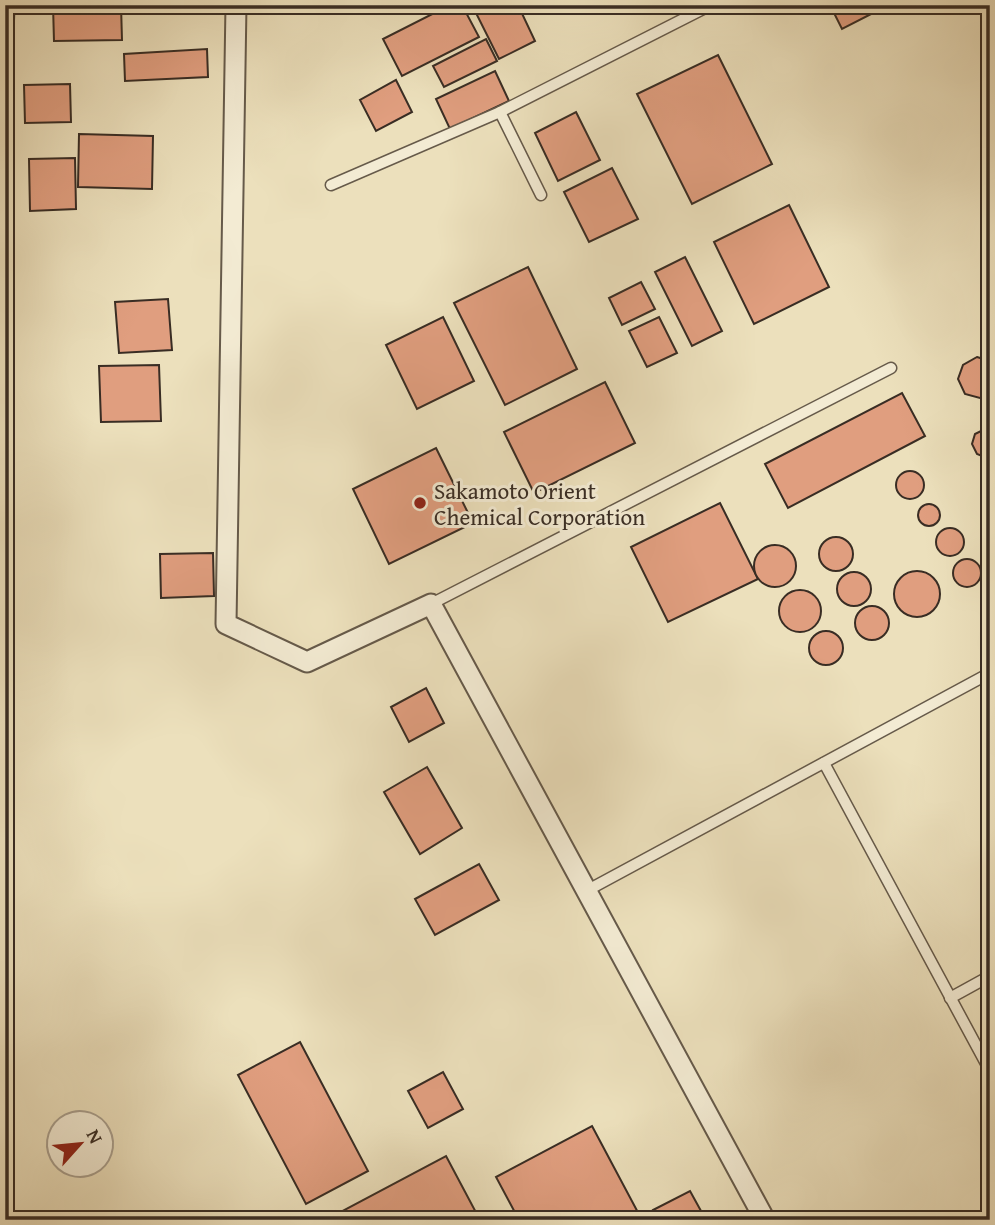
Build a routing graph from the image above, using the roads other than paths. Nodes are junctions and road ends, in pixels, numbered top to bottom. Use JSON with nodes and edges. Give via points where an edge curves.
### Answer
{"nodes":[{"id":1,"x":236,"y":5,"type":"edge"},
{"id":2,"x":711,"y":5,"type":"edge"},
{"id":3,"x":500,"y":112,"type":"junction"},
{"id":4,"x":331,"y":186,"type":"dead end"},
{"id":5,"x":541,"y":195,"type":"dead end"},
{"id":6,"x":891,"y":368,"type":"dead end"},
{"id":7,"x":431,"y":604,"type":"junction"},
{"id":8,"x":990,"y":673,"type":"edge"},
{"id":9,"x":824,"y":763,"type":"junction"},
{"id":10,"x":588,"y":890,"type":"junction"},
{"id":11,"x":990,"y":976,"type":"edge"},
{"id":12,"x":950,"y":998,"type":"junction"},
{"id":13,"x":990,"y":1071,"type":"edge"},
{"id":14,"x":765,"y":1220,"type":"edge"}],
"edges":[{"from":1,"to":7,"type":"street","via":[[226,624],[307,662]]},
{"from":2,"to":3,"type":"lane"},
{"from":3,"to":4,"type":"lane"},
{"from":3,"to":5,"type":"lane"},
{"from":6,"to":7,"type":"lane"},
{"from":7,"to":10,"type":"street"},
{"from":8,"to":9,"type":"lane"},
{"from":9,"to":10,"type":"lane"},
{"from":9,"to":12,"type":"lane"},
{"from":10,"to":14,"type":"street"},
{"from":11,"to":12,"type":"lane"},
{"from":12,"to":13,"type":"lane"}]}
